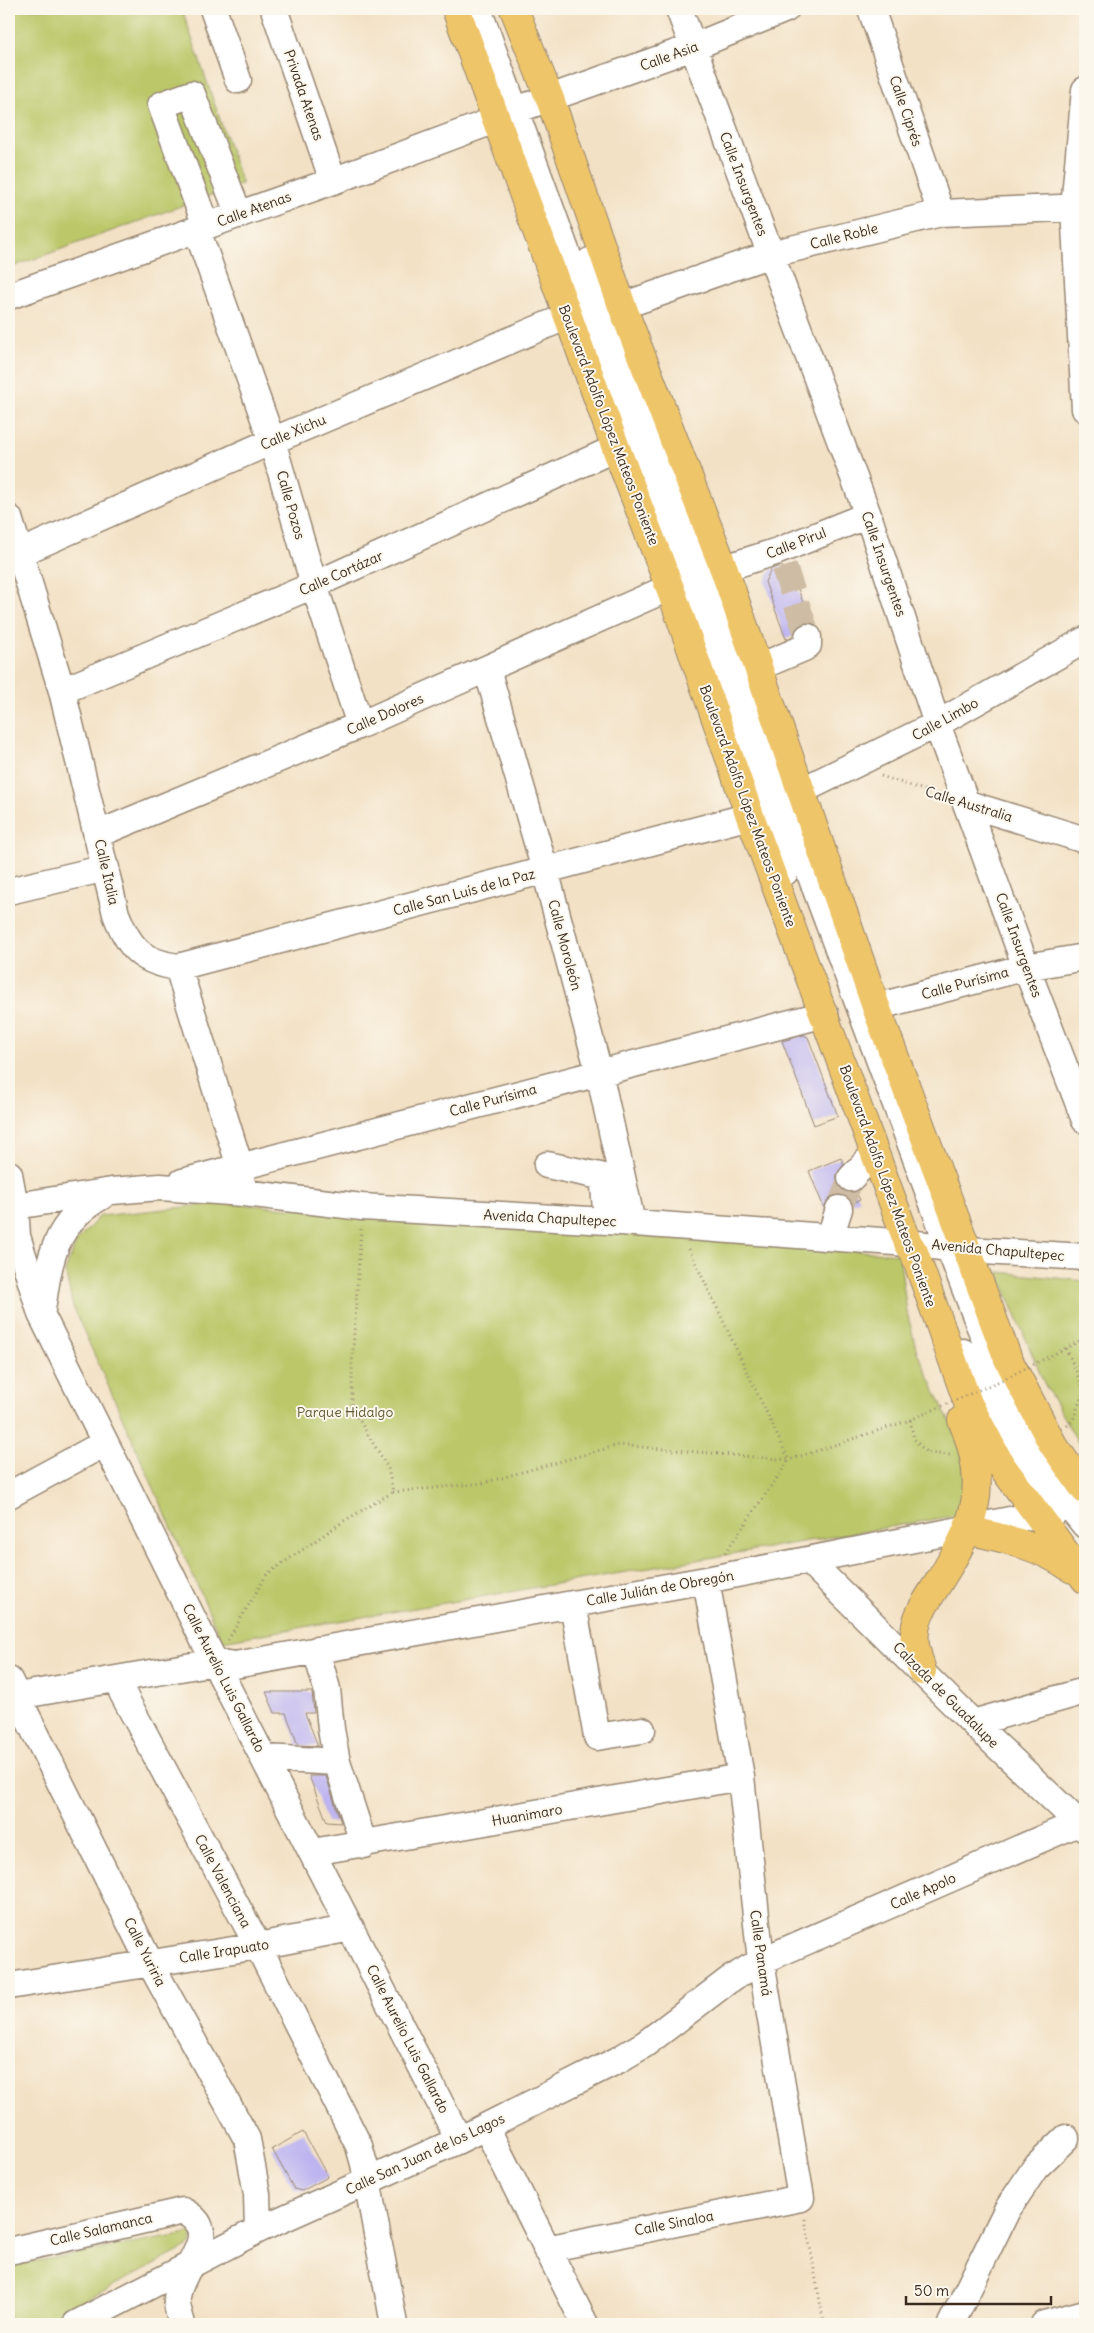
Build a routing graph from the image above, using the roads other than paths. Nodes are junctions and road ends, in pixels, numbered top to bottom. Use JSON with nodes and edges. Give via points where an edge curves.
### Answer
{"nodes":[{"id":1,"x":213,"y":9,"type":"edge"},
{"id":2,"x":274,"y":9,"type":"edge"},
{"id":3,"x":456,"y":9,"type":"edge"},
{"id":4,"x":478,"y":9,"type":"edge"},
{"id":5,"x":497,"y":9,"type":"edge"},
{"id":6,"x":514,"y":9,"type":"edge"},
{"id":7,"x":679,"y":9,"type":"edge"},
{"id":8,"x":786,"y":9,"type":"edge"},
{"id":9,"x":871,"y":9,"type":"edge"},
{"id":10,"x":693,"y":47,"type":"junction"},
{"id":11,"x":238,"y":80,"type":"dead end"},
{"id":12,"x":1085,"y":90,"type":"edge"},
{"id":13,"x":524,"y":108,"type":"junction"},
{"id":14,"x":333,"y":181,"type":"junction"},
{"id":15,"x":1080,"y":207,"type":"edge"},
{"id":16,"x":941,"y":212,"type":"junction"},
{"id":17,"x":239,"y":215,"type":"junction"},
{"id":18,"x":202,"y":228,"type":"junction"},
{"id":19,"x":771,"y":254,"type":"junction"},
{"id":20,"x":9,"y":296,"type":"edge"},
{"id":21,"x":622,"y":306,"type":"junction"},
{"id":22,"x":568,"y":316,"type":"junction"},
{"id":23,"x":1085,"y":409,"type":"edge"},
{"id":24,"x":272,"y":441,"type":"junction"},
{"id":25,"x":616,"y":448,"type":"junction"},
{"id":26,"x":868,"y":515,"type":"junction"},
{"id":27,"x":9,"y":518,"type":"edge"},
{"id":28,"x":18,"y":571,"type":"edge"},
{"id":29,"x":696,"y":578,"type":"junction"},
{"id":30,"x":314,"y":585,"type":"junction"},
{"id":31,"x":808,"y":637,"type":"dead end"},
{"id":32,"x":1085,"y":640,"type":"edge"},
{"id":33,"x":759,"y":666,"type":"junction"},
{"id":34,"x":487,"y":669,"type":"junction"},
{"id":35,"x":62,"y":691,"type":"junction"},
{"id":36,"x":937,"y":724,"type":"junction"},
{"id":37,"x":360,"y":725,"type":"junction"},
{"id":38,"x":968,"y":804,"type":"junction"},
{"id":39,"x":774,"y":805,"type":"junction"},
{"id":40,"x":98,"y":834,"type":"junction"},
{"id":41,"x":1085,"y":840,"type":"edge"},
{"id":42,"x":106,"y":868,"type":"junction"},
{"id":43,"x":545,"y":870,"type":"junction"},
{"id":44,"x":9,"y":892,"type":"edge"},
{"id":45,"x":1085,"y":957,"type":"edge"},
{"id":46,"x":178,"y":967,"type":"junction"},
{"id":47,"x":1026,"y":967,"type":"junction"},
{"id":48,"x":876,"y":1007,"type":"junction"},
{"id":49,"x":825,"y":1014,"type":"junction"},
{"id":50,"x":599,"y":1072,"type":"junction"},
{"id":51,"x":1085,"y":1120,"type":"edge"},
{"id":52,"x":875,"y":1153,"type":"junction"},
{"id":53,"x":547,"y":1165,"type":"dead end"},
{"id":54,"x":240,"y":1167,"type":"junction"},
{"id":55,"x":9,"y":1174,"type":"edge"},
{"id":56,"x":851,"y":1178,"type":"tunnel mouth"},
{"id":57,"x":160,"y":1188,"type":"junction"},
{"id":58,"x":112,"y":1191,"type":"junction"},
{"id":59,"x":244,"y":1193,"type":"junction"},
{"id":60,"x":12,"y":1207,"type":"edge"},
{"id":61,"x":838,"y":1208,"type":"tunnel mouth"},
{"id":62,"x":620,"y":1222,"type":"junction"},
{"id":63,"x":830,"y":1237,"type":"junction"},
{"id":64,"x":915,"y":1246,"type":"junction"},
{"id":65,"x":958,"y":1248,"type":"junction"},
{"id":66,"x":1085,"y":1257,"type":"edge"},
{"id":67,"x":41,"y":1314,"type":"junction"},
{"id":68,"x":105,"y":1443,"type":"junction"},
{"id":69,"x":9,"y":1495,"type":"edge"},
{"id":70,"x":1069,"y":1509,"type":"edge"},
{"id":71,"x":967,"y":1530,"type":"junction"},
{"id":72,"x":1085,"y":1557,"type":"edge"},
{"id":73,"x":808,"y":1560,"type":"junction"},
{"id":74,"x":706,"y":1580,"type":"junction"},
{"id":75,"x":1085,"y":1580,"type":"edge"},
{"id":76,"x":573,"y":1604,"type":"junction"},
{"id":77,"x":316,"y":1650,"type":"junction"},
{"id":78,"x":224,"y":1668,"type":"junction"},
{"id":79,"x":922,"y":1671,"type":"junction"},
{"id":80,"x":1085,"y":1690,"type":"edge"},
{"id":81,"x":122,"y":1692,"type":"junction"},
{"id":82,"x":14,"y":1700,"type":"edge"},
{"id":83,"x":973,"y":1724,"type":"junction"},
{"id":84,"x":642,"y":1730,"type":"dead end"},
{"id":85,"x":265,"y":1758,"type":"junction"},
{"id":86,"x":338,"y":1762,"type":"junction"},
{"id":87,"x":741,"y":1777,"type":"junction"},
{"id":88,"x":1083,"y":1824,"type":"edge"},
{"id":89,"x":364,"y":1844,"type":"junction"},
{"id":90,"x":313,"y":1852,"type":"junction"},
{"id":91,"x":351,"y":1928,"type":"junction"},
{"id":92,"x":258,"y":1946,"type":"junction"},
{"id":93,"x":761,"y":1961,"type":"junction"},
{"id":94,"x":150,"y":1963,"type":"junction"},
{"id":95,"x":9,"y":1986,"type":"edge"},
{"id":96,"x":486,"y":2127,"type":"junction"},
{"id":97,"x":1066,"y":2138,"type":"dead end"},
{"id":98,"x":459,"y":2140,"type":"junction"},
{"id":99,"x":367,"y":2181,"type":"junction"},
{"id":100,"x":801,"y":2198,"type":"joint"},
{"id":101,"x":258,"y":2230,"type":"junction"},
{"id":102,"x":546,"y":2248,"type":"junction"},
{"id":103,"x":9,"y":2251,"type":"edge"},
{"id":104,"x":187,"y":2268,"type":"junction"},
{"id":105,"x":1085,"y":2313,"type":"edge"},
{"id":106,"x":76,"y":2324,"type":"edge"},
{"id":107,"x":182,"y":2324,"type":"edge"},
{"id":108,"x":394,"y":2324,"type":"edge"},
{"id":109,"x":585,"y":2324,"type":"edge"},
{"id":110,"x":951,"y":2324,"type":"edge"},
{"id":111,"x":1044,"y":2324,"type":"edge"}],
"edges":[{"from":1,"to":11,"type":"street"},
{"from":2,"to":14,"type":"street","name":"Privada Atenas"},
{"from":3,"to":13,"type":"main road","name":"Boulevard Adolfo López Mateos Poniente"},
{"from":4,"to":13,"type":"street"},
{"from":5,"to":13,"type":"street"},
{"from":6,"to":13,"type":"main road","name":"Boulevard Adolfo López Mateos Poniente"},
{"from":7,"to":10,"type":"street","name":"Calle Insurgentes"},
{"from":8,"to":10,"type":"street","name":"Calle Asia"},
{"from":9,"to":16,"type":"street","name":"Calle Ciprés"},
{"from":10,"to":13,"type":"street","name":"Calle Asia"},
{"from":10,"to":19,"type":"street","name":"Calle Insurgentes"},
{"from":12,"to":15,"type":"street"},
{"from":13,"to":14,"type":"street","name":"Calle Atenas"},
{"from":13,"to":21,"type":"main road","name":"Boulevard Adolfo López Mateos Poniente"},
{"from":13,"to":22,"type":"main road","name":"Boulevard Adolfo López Mateos Poniente"},
{"from":13,"to":29,"type":"street"},
{"from":14,"to":17,"type":"street","name":"Calle Atenas"},
{"from":15,"to":16,"type":"street","name":"Calle Roble"},
{"from":15,"to":23,"type":"street"},
{"from":16,"to":19,"type":"street","name":"Calle Roble"},
{"from":17,"to":18,"type":"street","name":"Calle Atenas"},
{"from":17,"to":18,"type":"street","name":"Calle Pozos","via":[[192,94],[161,105]]},
{"from":18,"to":20,"type":"street","name":"Calle Atenas"},
{"from":18,"to":24,"type":"street","name":"Calle Pozos"},
{"from":19,"to":21,"type":"street","name":"Calle Roble"},
{"from":19,"to":26,"type":"street","name":"Calle Insurgentes"},
{"from":21,"to":29,"type":"main road","name":"Boulevard Adolfo López Mateos Poniente"},
{"from":22,"to":24,"type":"street","name":"Calle Xichu"},
{"from":22,"to":25,"type":"main road","name":"Boulevard Adolfo López Mateos Poniente"},
{"from":24,"to":28,"type":"street","name":"Calle Xichu"},
{"from":24,"to":30,"type":"street","name":"Calle Pozos"},
{"from":25,"to":29,"type":"main road","name":"Boulevard Adolfo López Mateos Poniente"},
{"from":25,"to":30,"type":"street","name":"Calle Cortázar"},
{"from":26,"to":29,"type":"street","name":"Calle Pirul","via":[[781,559]]},
{"from":26,"to":36,"type":"street","name":"Calle Insurgentes"},
{"from":27,"to":28,"type":"street","name":"Calle Italia"},
{"from":28,"to":35,"type":"street","name":"Calle Italia"},
{"from":29,"to":33,"type":"main road","name":"Boulevard Adolfo López Mateos Poniente"},
{"from":29,"to":34,"type":"street","name":"Calle Dolores"},
{"from":29,"to":39,"type":"main road","name":"Boulevard Adolfo López Mateos Poniente"},
{"from":29,"to":39,"type":"street"},
{"from":30,"to":35,"type":"street","name":"Calle Cortázar"},
{"from":30,"to":37,"type":"street","name":"Calle Pozos"},
{"from":31,"to":33,"type":"street","via":[[808,645],[804,648]]},
{"from":32,"to":36,"type":"street","name":"Calle Limbo"},
{"from":33,"to":39,"type":"main road","name":"Boulevard Adolfo López Mateos Poniente"},
{"from":34,"to":37,"type":"street","name":"Calle Dolores"},
{"from":34,"to":43,"type":"street","name":"Calle Moroleón"},
{"from":35,"to":40,"type":"street","name":"Calle Italia"},
{"from":36,"to":38,"type":"street","name":"Calle Insurgentes"},
{"from":36,"to":39,"type":"street","name":"Calle Limbo"},
{"from":37,"to":40,"type":"street","name":"Calle Dolores"},
{"from":38,"to":41,"type":"street","name":"Calle Australia"},
{"from":38,"to":47,"type":"street","name":"Calle Insurgentes"},
{"from":39,"to":43,"type":"street","name":"Calle San Luís de la Paz"},
{"from":39,"to":48,"type":"main road","name":"Boulevard Adolfo López Mateos Poniente"},
{"from":39,"to":49,"type":"main road","name":"Boulevard Adolfo López Mateos Poniente"},
{"from":39,"to":64,"type":"street"},
{"from":39,"to":65,"type":"street"},
{"from":40,"to":42,"type":"street","name":"Calle Italia"},
{"from":42,"to":44,"type":"street"},
{"from":42,"to":46,"type":"street","name":"Calle Italia","via":[[116,914],[135,950],[151,962]]},
{"from":43,"to":46,"type":"street","name":"Calle San Luís de la Paz"},
{"from":43,"to":50,"type":"street","name":"Calle Moroleón"},
{"from":45,"to":47,"type":"street","name":"Calle Purísima"},
{"from":46,"to":54,"type":"street"},
{"from":47,"to":48,"type":"street","name":"Calle Purísima"},
{"from":47,"to":51,"type":"street","name":"Calle Insurgentes"},
{"from":48,"to":65,"type":"main road","name":"Boulevard Adolfo López Mateos Poniente"},
{"from":49,"to":50,"type":"street","name":"Calle Purísima"},
{"from":49,"to":52,"type":"main road","name":"Boulevard Adolfo López Mateos Poniente"},
{"from":50,"to":54,"type":"street","name":"Calle Purísima"},
{"from":50,"to":62,"type":"street","name":"Calle Moroleón"},
{"from":52,"to":56,"type":"street"},
{"from":52,"to":64,"type":"main road","name":"Boulevard Adolfo López Mateos Poniente"},
{"from":53,"to":62,"type":"street","via":[[600,1176]]},
{"from":54,"to":57,"type":"street","name":"Calle Purísima"},
{"from":54,"to":59,"type":"street"},
{"from":55,"to":60,"type":"street","name":"Calle Aurelio Luis Gallardo"},
{"from":57,"to":58,"type":"street","name":"Avenida Chapultepec"},
{"from":57,"to":59,"type":"street","name":"Avenida Chapultepec"},
{"from":58,"to":60,"type":"street","name":"Avenida Chapultepec"},
{"from":58,"to":67,"type":"street","via":[[81,1209],[64,1227],[53,1252]]},
{"from":59,"to":62,"type":"street","name":"Avenida Chapultepec","via":[[362,1207]]},
{"from":60,"to":67,"type":"street","name":"Calle Aurelio Luis Gallardo","via":[[17,1236]]},
{"from":61,"to":63,"type":"street"},
{"from":62,"to":63,"type":"street","name":"Avenida Chapultepec"},
{"from":63,"to":64,"type":"street","name":"Avenida Chapultepec"},
{"from":64,"to":65,"type":"street","name":"Avenida Chapultepec"},
{"from":64,"to":70,"type":"main road","name":"Boulevard Adolfo López Mateos Poniente","via":[[968,1403],[1001,1465]]},
{"from":64,"to":71,"type":"main road","via":[[915,1303],[968,1433],[974,1457],[977,1498]]},
{"from":65,"to":66,"type":"street","name":"Avenida Chapultepec"},
{"from":65,"to":70,"type":"main road","name":"Boulevard Adolfo López Mateos Poniente","via":[[1008,1359],[1052,1443]]},
{"from":65,"to":70,"type":"street","via":[[1008,1399]]},
{"from":67,"to":68,"type":"street","name":"Calle Aurelio Luis Gallardo"},
{"from":68,"to":69,"type":"street"},
{"from":68,"to":78,"type":"street","name":"Calle Aurelio Luis Gallardo"},
{"from":70,"to":71,"type":"street","name":"Calle Julián de Obregón"},
{"from":70,"to":72,"type":"street"},
{"from":70,"to":75,"type":"main road","name":"Boulevard Adolfo López Mateos Poniente"},
{"from":71,"to":73,"type":"street","name":"Calle Julián de Obregón"},
{"from":71,"to":75,"type":"main road","via":[[1018,1542],[1043,1552]]},
{"from":71,"to":79,"type":"main road","via":[[958,1552],[917,1622],[914,1646]]},
{"from":73,"to":74,"type":"street","name":"Calle Julián de Obregón"},
{"from":73,"to":79,"type":"street","name":"Calzada de Guadalupe"},
{"from":74,"to":76,"type":"street","name":"Calle Julián de Obregón"},
{"from":74,"to":87,"type":"street","name":"Calle Panamá"},
{"from":76,"to":77,"type":"street","name":"Calle Julián de Obregón"},
{"from":76,"to":84,"type":"street","via":[[597,1736]]},
{"from":77,"to":78,"type":"street","name":"Calle Julián de Obregón"},
{"from":77,"to":86,"type":"street","via":[[327,1690]]},
{"from":78,"to":81,"type":"street"},
{"from":78,"to":82,"type":"street"},
{"from":78,"to":85,"type":"street","name":"Calle Aurelio Luis Gallardo"},
{"from":79,"to":83,"type":"street","name":"Calzada de Guadalupe"},
{"from":80,"to":83,"type":"street"},
{"from":81,"to":82,"type":"street"},
{"from":81,"to":92,"type":"street","name":"Calle Valenciana"},
{"from":82,"to":94,"type":"street","name":"Calle Yuriria"},
{"from":83,"to":88,"type":"street","name":"Calzada de Guadalupe"},
{"from":85,"to":86,"type":"street"},
{"from":85,"to":90,"type":"street","name":"Calle Aurelio Luis Gallardo"},
{"from":86,"to":89,"type":"street"},
{"from":87,"to":89,"type":"street","name":"Huanimaro"},
{"from":87,"to":93,"type":"street","name":"Calle Panamá"},
{"from":88,"to":93,"type":"street","name":"Calle Apolo"},
{"from":89,"to":90,"type":"street","name":"Huanimaro"},
{"from":90,"to":91,"type":"street","name":"Calle Aurelio Luis Gallardo"},
{"from":91,"to":92,"type":"street","name":"Calle Irapuato"},
{"from":91,"to":98,"type":"street","name":"Calle Aurelio Luis Gallardo"},
{"from":92,"to":94,"type":"street","name":"Calle Irapuato"},
{"from":92,"to":99,"type":"street","name":"Calle Valenciana","via":[[359,2146]]},
{"from":93,"to":96,"type":"street","name":"Calle San Juan de los Lagos","via":[[729,1980],[645,2044]]},
{"from":93,"to":100,"type":"street","name":"Calle Panamá"},
{"from":94,"to":95,"type":"street","name":"Calle Irapuato"},
{"from":94,"to":101,"type":"street","name":"Calle Yuriria","via":[[247,2139],[258,2194]]},
{"from":96,"to":98,"type":"street","name":"Calle San Juan de los Lagos"},
{"from":96,"to":102,"type":"street"},
{"from":97,"to":110,"type":"street","via":[[1035,2168],[1007,2210]]},
{"from":98,"to":99,"type":"street","name":"Calle San Juan de los Lagos"},
{"from":99,"to":101,"type":"street","name":"Calle San Juan de los Lagos"},
{"from":99,"to":108,"type":"street","name":"Calle Valenciana"},
{"from":100,"to":102,"type":"street","name":"Calle Sinaloa"},
{"from":101,"to":104,"type":"street","name":"Calle San Juan de los Lagos"},
{"from":102,"to":109,"type":"street"},
{"from":103,"to":104,"type":"street","name":"Calle Salamanca","via":[[183,2211],[193,2216],[200,2227],[202,2241]]},
{"from":104,"to":106,"type":"street","name":"Calle San Juan de los Lagos"},
{"from":104,"to":107,"type":"street","via":[[177,2298]]},
{"from":105,"to":111,"type":"street"}]}
